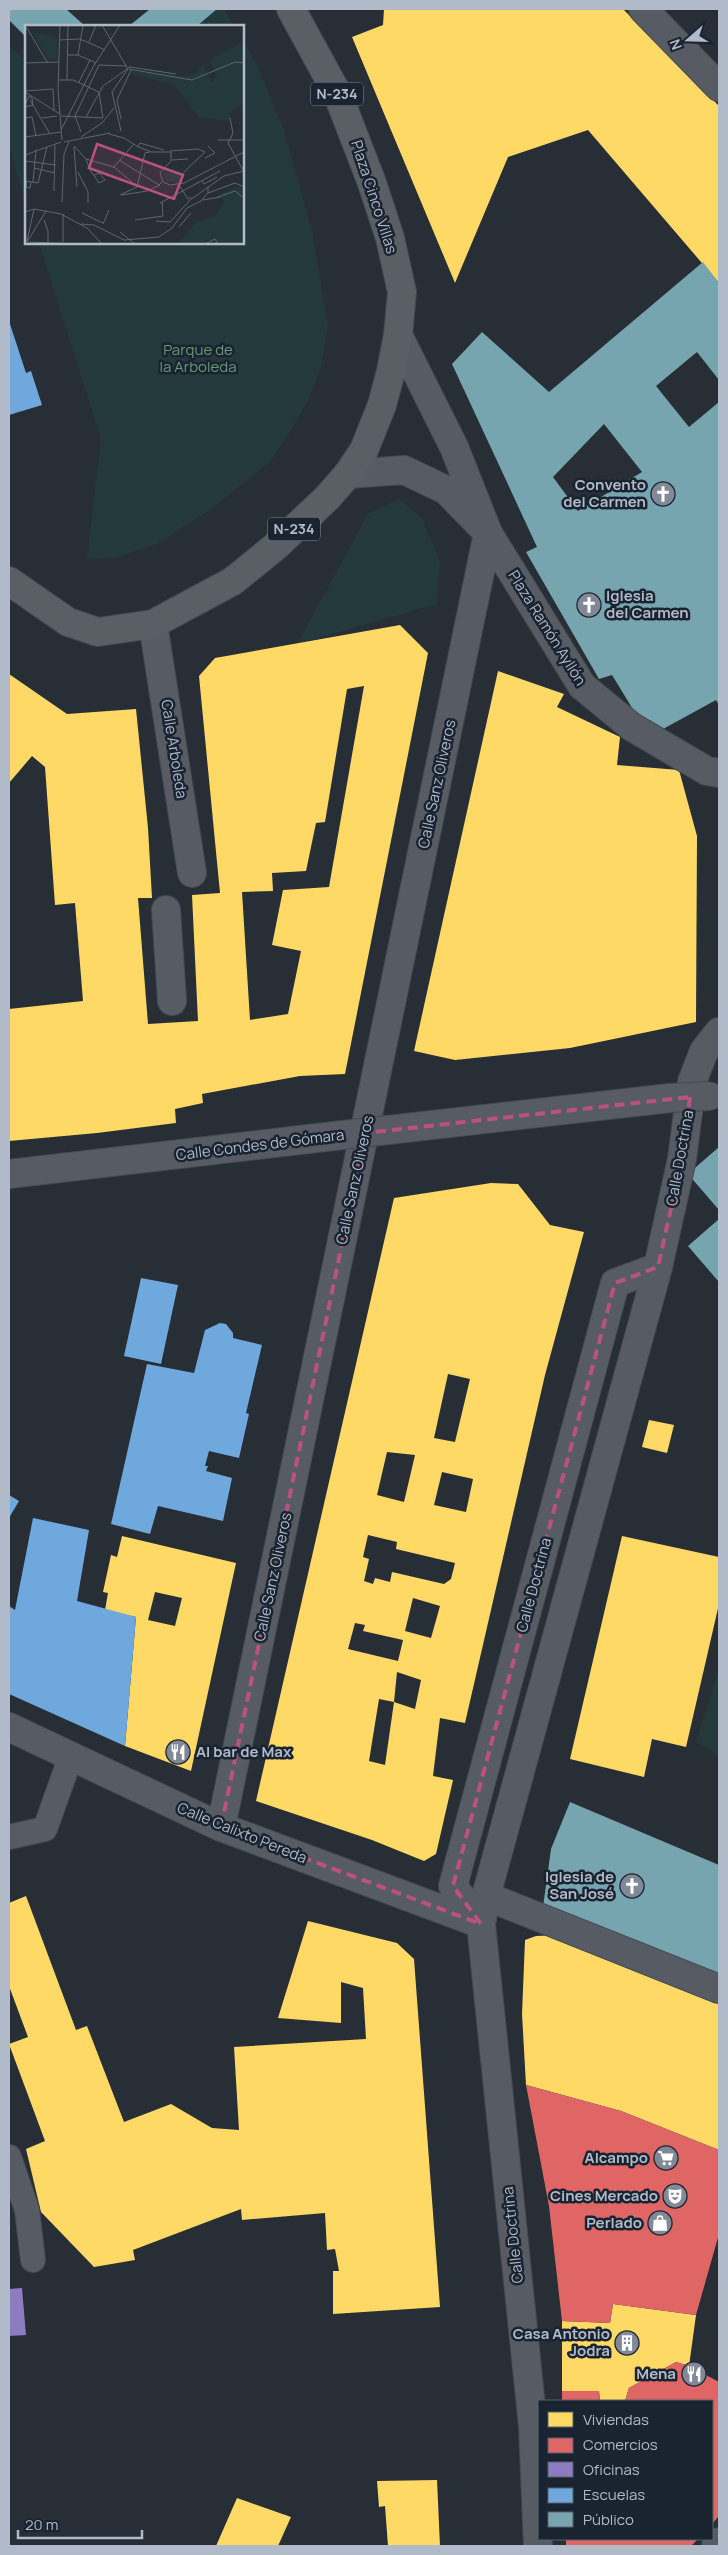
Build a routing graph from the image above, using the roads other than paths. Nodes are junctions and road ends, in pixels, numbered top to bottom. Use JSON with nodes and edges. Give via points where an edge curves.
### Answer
{"nodes":[{"id":1,"x":291,"y":9,"type":"edge"},
{"id":2,"x":642,"y":9,"type":"edge"},
{"id":3,"x":719,"y":87,"type":"edge"},
{"id":4,"x":398,"y":335,"type":"junction"},
{"id":5,"x":348,"y":474,"type":"junction"},
{"id":6,"x":488,"y":533,"type":"junction"},
{"id":7,"x":9,"y":582,"type":"edge"},
{"id":8,"x":153,"y":624,"type":"junction"},
{"id":9,"x":719,"y":773,"type":"edge"},
{"id":10,"x":192,"y":873,"type":"dead end"},
{"id":11,"x":166,"y":910,"type":"dead end"},
{"id":12,"x":172,"y":1001,"type":"dead end"},
{"id":13,"x":712,"y":1041,"type":"edge"},
{"id":14,"x":715,"y":1096,"type":"edge"},
{"id":15,"x":9,"y":1174,"type":"edge"},
{"id":16,"x":658,"y":1267,"type":"junction"},
{"id":17,"x":9,"y":1726,"type":"edge"},
{"id":18,"x":71,"y":1756,"type":"junction"},
{"id":19,"x":221,"y":1827,"type":"junction"},
{"id":20,"x":9,"y":1837,"type":"edge"},
{"id":21,"x":486,"y":1896,"type":"junction"},
{"id":22,"x":481,"y":1924,"type":"junction"},
{"id":23,"x":719,"y":1989,"type":"edge"},
{"id":24,"x":9,"y":2157,"type":"edge"},
{"id":25,"x":33,"y":2260,"type":"dead end"},
{"id":26,"x":719,"y":2542,"type":"edge"},
{"id":27,"x":538,"y":2546,"type":"edge"},
{"id":28,"x":716,"y":2546,"type":"edge"}],
"edges":[{"from":1,"to":4,"type":"main road","name":"Plaza Cinco Villas","number":"N-234","via":[[338,95],[375,192],[402,292]]},
{"from":2,"to":3,"type":"street"},
{"from":4,"to":5,"type":"main road","name":"Plaza Cinco Villas","number":"N-234","via":[[382,405],[364,450]]},
{"from":4,"to":6,"type":"street","name":"Plaza Ramón Ayllón","via":[[454,447]]},
{"from":5,"to":6,"type":"street","name":"Plaza Ramón Ayllón","via":[[404,470],[446,490]]},
{"from":5,"to":8,"type":"main road","name":"Plaza Cinco Villas","number":"N-234","via":[[327,498],[233,581]]},
{"from":6,"to":9,"type":"street","name":"Plaza Ramón Ayllón","via":[[582,686],[632,727],[707,771]]},
{"from":6,"to":19,"type":"street","name":"Calle Sanz Oliveros"},
{"from":7,"to":8,"type":"main road","name":"Plaza Cinco Villas","number":"N-234","via":[[68,622],[98,632]]},
{"from":8,"to":10,"type":"street","name":"Calle Arboleda"},
{"from":11,"to":12,"type":"street"},
{"from":13,"to":16,"type":"street","name":"Calle Doctrina","via":[[692,1082],[682,1159]]},
{"from":14,"to":15,"type":"street","name":"Calle Condes de Gómara","bridge":true,"via":[[670,1098]]},
{"from":16,"to":21,"type":"street","name":"Calle Doctrina"},
{"from":16,"to":22,"type":"street","name":"Calle Doctrina","via":[[615,1283],[453,1886]]},
{"from":17,"to":18,"type":"street","name":"Calle Calixto Pereda"},
{"from":18,"to":19,"type":"street","name":"Calle Calixto Pereda"},
{"from":18,"to":20,"type":"lane","via":[[45,1828]]},
{"from":19,"to":22,"type":"street","name":"Calle Calixto Pereda"},
{"from":21,"to":22,"type":"street","name":"Calle Doctrina"},
{"from":21,"to":23,"type":"street"},
{"from":22,"to":27,"type":"street","name":"Calle Doctrina","via":[[533,2426]]},
{"from":24,"to":25,"type":"lane","via":[[27,2210]]},
{"from":26,"to":28,"type":"street"}]}
